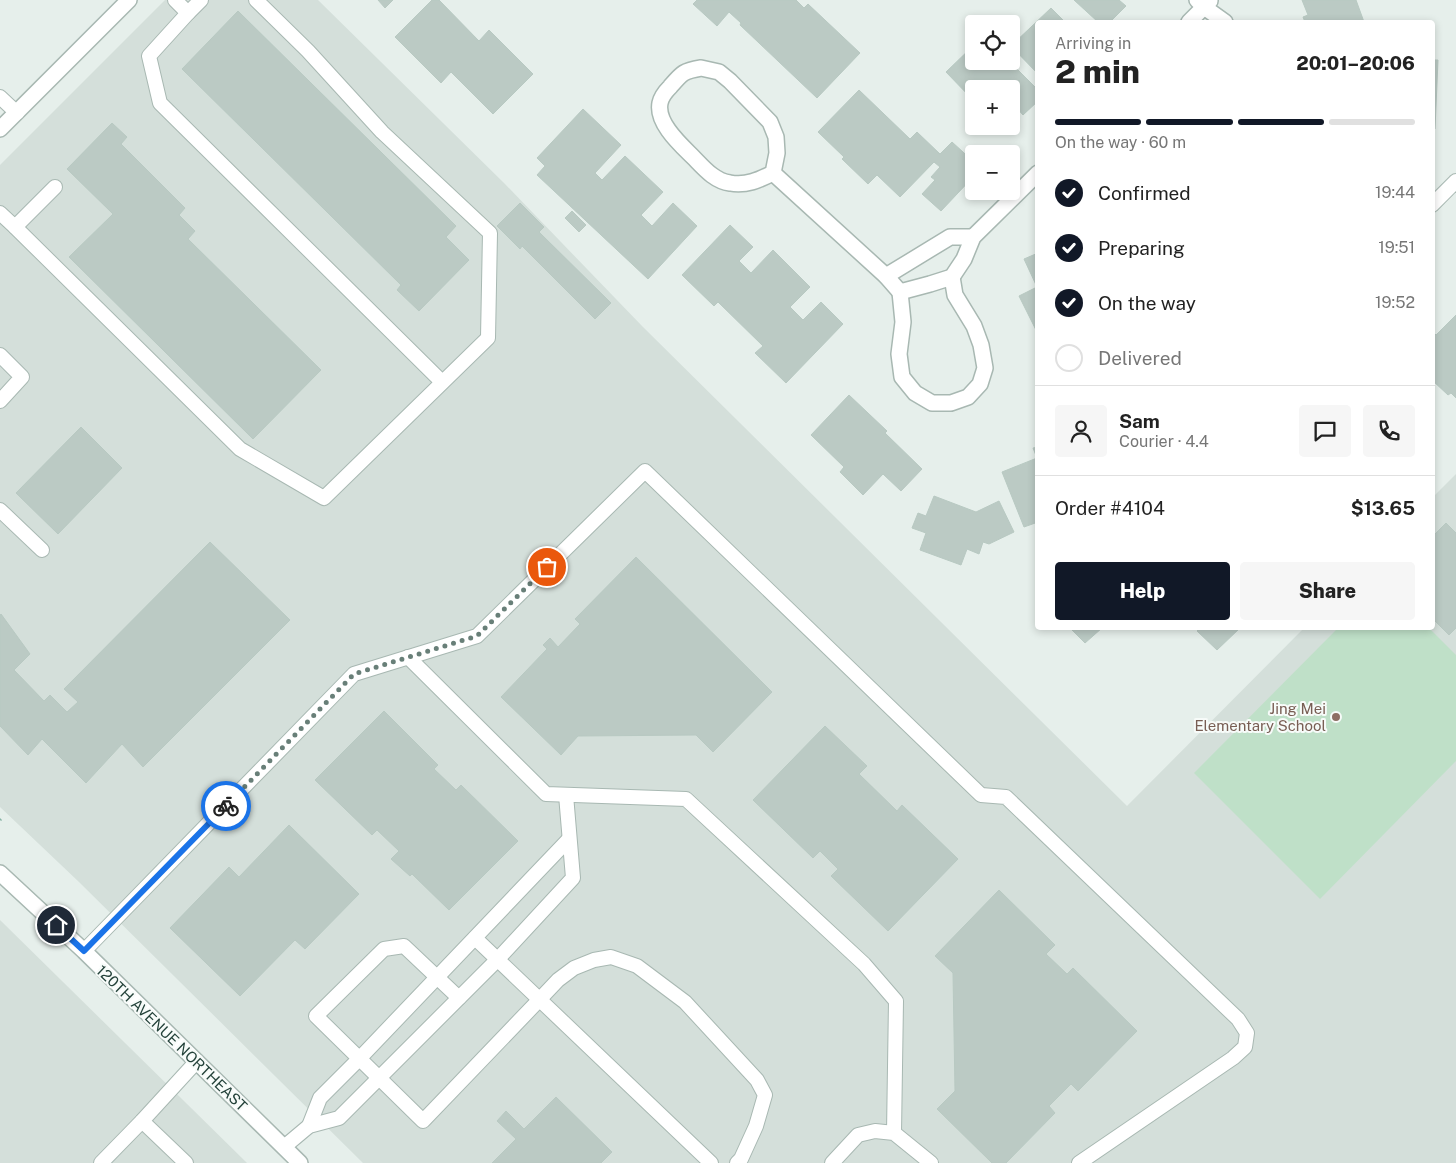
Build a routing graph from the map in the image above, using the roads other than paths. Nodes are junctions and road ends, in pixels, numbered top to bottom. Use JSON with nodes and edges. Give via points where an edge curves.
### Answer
{"nodes":[{"id":1,"x":129,"y":0,"type":"edge"},
{"id":2,"x":175,"y":0,"type":"edge"},
{"id":3,"x":201,"y":0,"type":"edge"},
{"id":4,"x":256,"y":0,"type":"edge"},
{"id":5,"x":1204,"y":2,"type":"edge"},
{"id":6,"x":188,"y":13,"type":"junction"},
{"id":7,"x":1190,"y":20,"type":"edge"},
{"id":8,"x":1223,"y":20,"type":"edge"},
{"id":9,"x":0,"y":97,"type":"edge"},
{"id":10,"x":16,"y":113,"type":"junction"},
{"id":11,"x":0,"y":129,"type":"edge"},
{"id":12,"x":773,"y":173,"type":"junction"},
{"id":13,"x":1035,"y":176,"type":"edge"},
{"id":14,"x":1456,"y":181,"type":"edge"},
{"id":15,"x":55,"y":187,"type":"dead end"},
{"id":16,"x":1435,"y":202,"type":"edge"},
{"id":17,"x":0,"y":213,"type":"edge"},
{"id":18,"x":15,"y":227,"type":"junction"},
{"id":19,"x":973,"y":236,"type":"junction"},
{"id":20,"x":886,"y":276,"type":"junction"},
{"id":21,"x":952,"y":277,"type":"junction"},
{"id":22,"x":900,"y":292,"type":"junction"},
{"id":23,"x":0,"y":355,"type":"edge"},
{"id":24,"x":442,"y":382,"type":"junction"},
{"id":25,"x":0,"y":400,"type":"edge"},
{"id":26,"x":0,"y":510,"type":"edge"},
{"id":27,"x":42,"y":550,"type":"dead end"},
{"id":28,"x":408,"y":657,"type":"junction"},
{"id":29,"x":566,"y":795,"type":"junction"},
{"id":30,"x":569,"y":839,"type":"junction"},
{"id":31,"x":0,"y":873,"type":"edge"},
{"id":32,"x":475,"y":938,"type":"junction"},
{"id":33,"x":84,"y":951,"type":"junction"},
{"id":34,"x":498,"y":959,"type":"junction"},
{"id":35,"x":437,"y":977,"type":"junction"},
{"id":36,"x":458,"y":998,"type":"junction"},
{"id":37,"x":540,"y":999,"type":"junction"},
{"id":38,"x":359,"y":1059,"type":"junction"},
{"id":39,"x":197,"y":1061,"type":"junction"},
{"id":40,"x":378,"y":1078,"type":"junction"},
{"id":41,"x":142,"y":1121,"type":"junction"},
{"id":42,"x":309,"y":1126,"type":"junction"},
{"id":43,"x":894,"y":1133,"type":"junction"},
{"id":44,"x":284,"y":1148,"type":"junction"},
{"id":45,"x":101,"y":1163,"type":"edge"},
{"id":46,"x":186,"y":1163,"type":"edge"},
{"id":47,"x":300,"y":1163,"type":"edge"},
{"id":48,"x":710,"y":1163,"type":"edge"},
{"id":49,"x":737,"y":1163,"type":"edge"},
{"id":50,"x":832,"y":1163,"type":"edge"},
{"id":51,"x":931,"y":1163,"type":"edge"},
{"id":52,"x":1079,"y":1163,"type":"edge"}],
"edges":[{"from":1,"to":10,"type":"street"},
{"from":2,"to":6,"type":"lane"},
{"from":3,"to":6,"type":"lane"},
{"from":4,"to":24,"type":"lane","via":[[382,132],[490,233],[488,338]]},
{"from":5,"to":7,"type":"street"},
{"from":5,"to":8,"type":"street"},
{"from":6,"to":24,"type":"lane","via":[[149,56],[160,103]]},
{"from":9,"to":10,"type":"lane"},
{"from":10,"to":11,"type":"street"},
{"from":12,"to":12,"type":"street","via":[[776,136],[770,122],[730,81],[720,72],[701,68],[686,71],[676,79],[660,104],[662,118],[672,135],[712,175],[727,183],[742,184]]},
{"from":12,"to":20,"type":"street"},
{"from":13,"to":19,"type":"street"},
{"from":14,"to":16,"type":"lane"},
{"from":15,"to":18,"type":"lane"},
{"from":17,"to":18,"type":"lane"},
{"from":18,"to":24,"type":"lane","via":[[240,448],[324,498]]},
{"from":19,"to":20,"type":"street","via":[[950,237]]},
{"from":19,"to":21,"type":"street"},
{"from":20,"to":22,"type":"street"},
{"from":21,"to":22,"type":"street"},
{"from":21,"to":22,"type":"street","via":[[955,296],[974,326],[981,345],[985,368],[980,384],[968,397],[951,403],[932,403],[916,393],[902,377]]},
{"from":23,"to":25,"type":"lane","via":[[22,377]]},
{"from":26,"to":27,"type":"lane"},
{"from":28,"to":29,"type":"lane","via":[[546,794]]},
{"from":28,"to":33,"type":"lane","via":[[354,674]]},
{"from":28,"to":52,"type":"lane","via":[[477,636],[645,471],[981,796],[1006,797],[1238,1019],[1247,1033],[1245,1047],[1233,1058]]},
{"from":29,"to":30,"type":"lane"},
{"from":29,"to":43,"type":"lane","via":[[686,799],[864,964],[896,1001]]},
{"from":30,"to":32,"type":"lane"},
{"from":30,"to":34,"type":"lane","via":[[573,878]]},
{"from":31,"to":33,"type":"street","name":"120TH AVENUE NORTHEAST"},
{"from":32,"to":34,"type":"lane"},
{"from":32,"to":35,"type":"lane"},
{"from":33,"to":39,"type":"street","name":"120TH AVENUE NORTHEAST"},
{"from":34,"to":36,"type":"lane"},
{"from":34,"to":37,"type":"lane"},
{"from":35,"to":36,"type":"lane"},
{"from":35,"to":38,"type":"lane"},
{"from":35,"to":38,"type":"lane","via":[[404,946],[384,949],[316,1016]]},
{"from":36,"to":40,"type":"lane"},
{"from":37,"to":40,"type":"lane","via":[[423,1121]]},
{"from":37,"to":48,"type":"lane"},
{"from":37,"to":49,"type":"lane","via":[[574,968],[611,957],[637,966],[685,1002],[757,1080],[765,1095],[756,1126]]},
{"from":38,"to":40,"type":"lane"},
{"from":38,"to":42,"type":"lane","via":[[320,1098]]},
{"from":39,"to":41,"type":"lane"},
{"from":39,"to":44,"type":"street","name":"120TH AVENUE NORTHEAST"},
{"from":40,"to":42,"type":"lane","via":[[339,1118]]},
{"from":41,"to":45,"type":"lane"},
{"from":41,"to":46,"type":"lane"},
{"from":42,"to":44,"type":"lane"},
{"from":43,"to":50,"type":"lane","via":[[875,1131],[858,1135]]},
{"from":43,"to":51,"type":"lane"},
{"from":44,"to":47,"type":"street","name":"120TH AVENUE NORTHEAST"}]}
